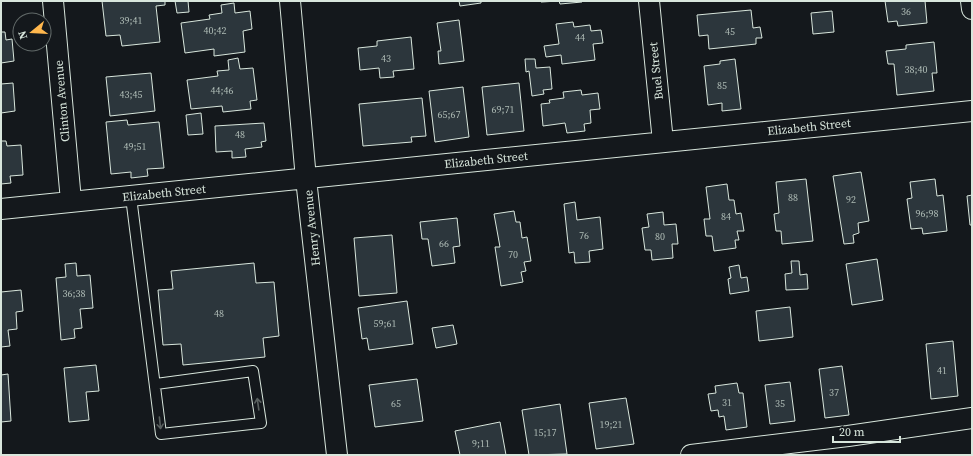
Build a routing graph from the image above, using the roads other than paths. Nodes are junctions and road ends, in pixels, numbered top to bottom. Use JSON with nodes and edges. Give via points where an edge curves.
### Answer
{"nodes":[{"id":1,"x":52,"y":1,"type":"edge"},
{"id":2,"x":290,"y":1,"type":"edge"},
{"id":3,"x":649,"y":1,"type":"edge"},
{"id":4,"x":971,"y":1,"type":"edge"},
{"id":5,"x":972,"y":9,"type":"edge"},
{"id":6,"x":972,"y":111,"type":"edge"},
{"id":7,"x":663,"y":142,"type":"junction"},
{"id":8,"x":306,"y":179,"type":"junction"},
{"id":9,"x":131,"y":197,"type":"junction"},
{"id":10,"x":71,"y":201,"type":"junction"},
{"id":11,"x":1,"y":209,"type":"edge"},
{"id":12,"x":156,"y":384,"type":"junction"},
{"id":13,"x":972,"y":418,"type":"edge"},
{"id":14,"x":337,"y":455,"type":"edge"},
{"id":15,"x":691,"y":455,"type":"edge"}],
"edges":[{"from":1,"to":10,"type":"street","name":"Clinton Avenue"},
{"from":2,"to":8,"type":"street","name":"Henry Avenue"},
{"from":3,"to":7,"type":"street","name":"Buel Street"},
{"from":4,"to":5,"type":"street"},
{"from":6,"to":7,"type":"street","name":"Elizabeth Street"},
{"from":7,"to":8,"type":"street","name":"Elizabeth Street"},
{"from":8,"to":9,"type":"street","name":"Elizabeth Street"},
{"from":8,"to":14,"type":"street","name":"Henry Avenue"},
{"from":9,"to":10,"type":"street","name":"Elizabeth Street"},
{"from":9,"to":12,"type":"lane"},
{"from":10,"to":11,"type":"street","name":"Elizabeth Street"},
{"from":12,"to":12,"type":"lane","one_way":true,"via":[[161,434],[261,423],[253,371]]},
{"from":13,"to":15,"type":"street"}]}
